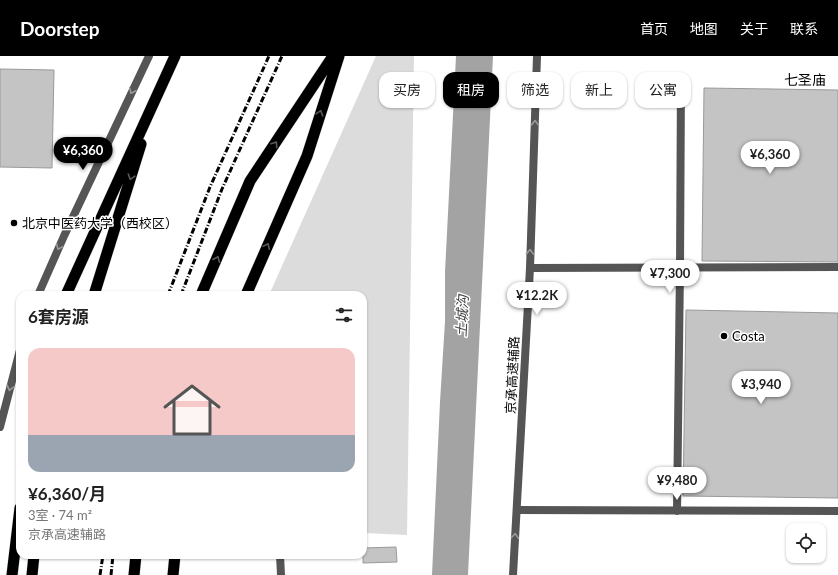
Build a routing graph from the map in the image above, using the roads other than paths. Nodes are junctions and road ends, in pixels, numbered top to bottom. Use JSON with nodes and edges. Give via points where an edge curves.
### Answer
{"nodes":[{"id":1,"x":149,"y":56,"type":"edge"},
{"id":2,"x":175,"y":56,"type":"edge"},
{"id":3,"x":333,"y":56,"type":"edge"},
{"id":4,"x":338,"y":56,"type":"edge"},
{"id":5,"x":538,"y":56,"type":"edge"},
{"id":6,"x":155,"y":99,"type":"junction"},
{"id":7,"x":681,"y":108,"type":"edge"},
{"id":8,"x":838,"y":267,"type":"edge"},
{"id":9,"x":530,"y":268,"type":"junction"},
{"id":10,"x":680,"y":268,"type":"junction"},
{"id":11,"x":40,"y":291,"type":"edge"},
{"id":12,"x":68,"y":291,"type":"edge"},
{"id":13,"x":95,"y":291,"type":"edge"},
{"id":14,"x":203,"y":291,"type":"edge"},
{"id":15,"x":248,"y":291,"type":"edge"},
{"id":16,"x":16,"y":365,"type":"edge"},
{"id":17,"x":0,"y":427,"type":"edge"},
{"id":18,"x":517,"y":510,"type":"junction"},
{"id":19,"x":677,"y":510,"type":"junction"},
{"id":20,"x":838,"y":512,"type":"edge"},
{"id":21,"x":16,"y":542,"type":"edge"},
{"id":22,"x":34,"y":559,"type":"edge"},
{"id":23,"x":136,"y":559,"type":"edge"},
{"id":24,"x":175,"y":559,"type":"edge"},
{"id":25,"x":280,"y":559,"type":"edge"},
{"id":26,"x":12,"y":575,"type":"edge"},
{"id":27,"x":32,"y":575,"type":"edge"},
{"id":28,"x":134,"y":575,"type":"edge"},
{"id":29,"x":173,"y":575,"type":"edge"},
{"id":30,"x":281,"y":575,"type":"edge"},
{"id":31,"x":513,"y":575,"type":"edge"}],
"edges":[{"from":1,"to":11,"type":"street","one_way":true},
{"from":2,"to":6,"type":"highway"},
{"from":14,"to":3,"type":"highway","one_way":true,"via":[[250,182]]},
{"from":15,"to":4,"type":"highway","one_way":true,"via":[[307,156]]},
{"from":9,"to":5,"type":"street","name":"京承高速辅路","one_way":true},
{"from":6,"to":12,"type":"highway"},
{"from":6,"to":13,"type":"highway","one_way":true},
{"from":7,"to":10,"type":"street"},
{"from":8,"to":10,"type":"street"},
{"from":9,"to":10,"type":"street"},
{"from":9,"to":18,"type":"street","name":"京承高速辅路"},
{"from":10,"to":19,"type":"street"},
{"from":16,"to":17,"type":"street","one_way":true},
{"from":18,"to":19,"type":"street"},
{"from":31,"to":18,"type":"street","name":"京承高速辅路","one_way":true},
{"from":19,"to":20,"type":"street"},
{"from":21,"to":26,"type":"highway"},
{"from":22,"to":27,"type":"highway"},
{"from":23,"to":28,"type":"highway"},
{"from":24,"to":29,"type":"highway"},
{"from":25,"to":30,"type":"street"}]}
